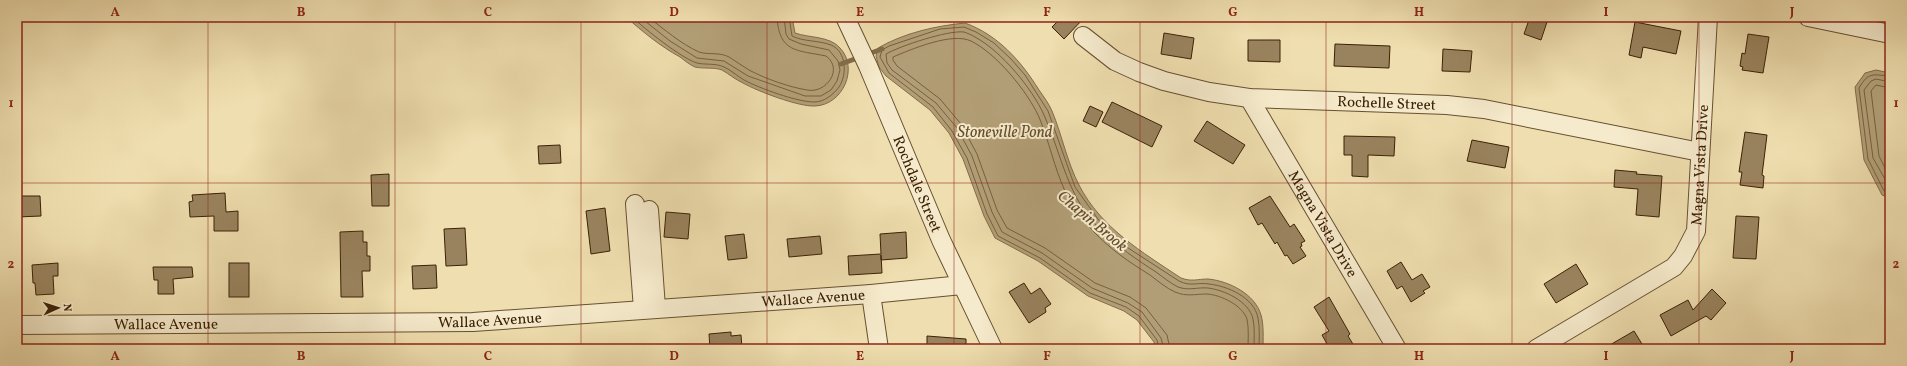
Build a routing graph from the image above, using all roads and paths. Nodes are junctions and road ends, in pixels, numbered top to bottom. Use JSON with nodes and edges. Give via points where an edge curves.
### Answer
{"nodes":[{"id":1,"x":845,"y":17,"type":"edge"},
{"id":2,"x":1708,"y":17,"type":"edge"},
{"id":3,"x":1808,"y":17,"type":"edge"},
{"id":4,"x":1890,"y":34,"type":"edge"},
{"id":5,"x":1083,"y":36,"type":"dead end"},
{"id":6,"x":1249,"y":98,"type":"junction"},
{"id":7,"x":1700,"y":152,"type":"junction"},
{"id":8,"x":642,"y":207,"type":"dead end"},
{"id":9,"x":962,"y":285,"type":"junction"},
{"id":10,"x":871,"y":294,"type":"junction"},
{"id":11,"x":649,"y":309,"type":"junction"},
{"id":12,"x":17,"y":326,"type":"edge"},
{"id":13,"x":879,"y":349,"type":"edge"},
{"id":14,"x":993,"y":349,"type":"edge"},
{"id":15,"x":1397,"y":349,"type":"edge"},
{"id":16,"x":1536,"y":349,"type":"edge"}],
"edges":[{"from":1,"to":9,"type":"street","name":"Rochdale Street"},
{"from":2,"to":7,"type":"street","name":"Magna Vista Drive"},
{"from":3,"to":4,"type":"street"},
{"from":5,"to":6,"type":"street","name":"Rochelle Street","via":[[1115,60],[1139,72],[1189,88]]},
{"from":6,"to":7,"type":"street","name":"Rochelle Street","via":[[1447,105],[1484,109]]},
{"from":6,"to":15,"type":"street","name":"Magna Vista Drive"},
{"from":7,"to":16,"type":"street","name":"Magna Vista Drive","via":[[1696,231],[1680,261],[1660,277]]},
{"from":8,"to":11,"type":"street"},
{"from":9,"to":10,"type":"street","name":"Wallace Avenue"},
{"from":9,"to":14,"type":"street","name":"Rochdale Street"},
{"from":10,"to":11,"type":"street","name":"Wallace Avenue"},
{"from":10,"to":13,"type":"street"},
{"from":11,"to":12,"type":"street","name":"Wallace Avenue","via":[[473,322]]}]}
